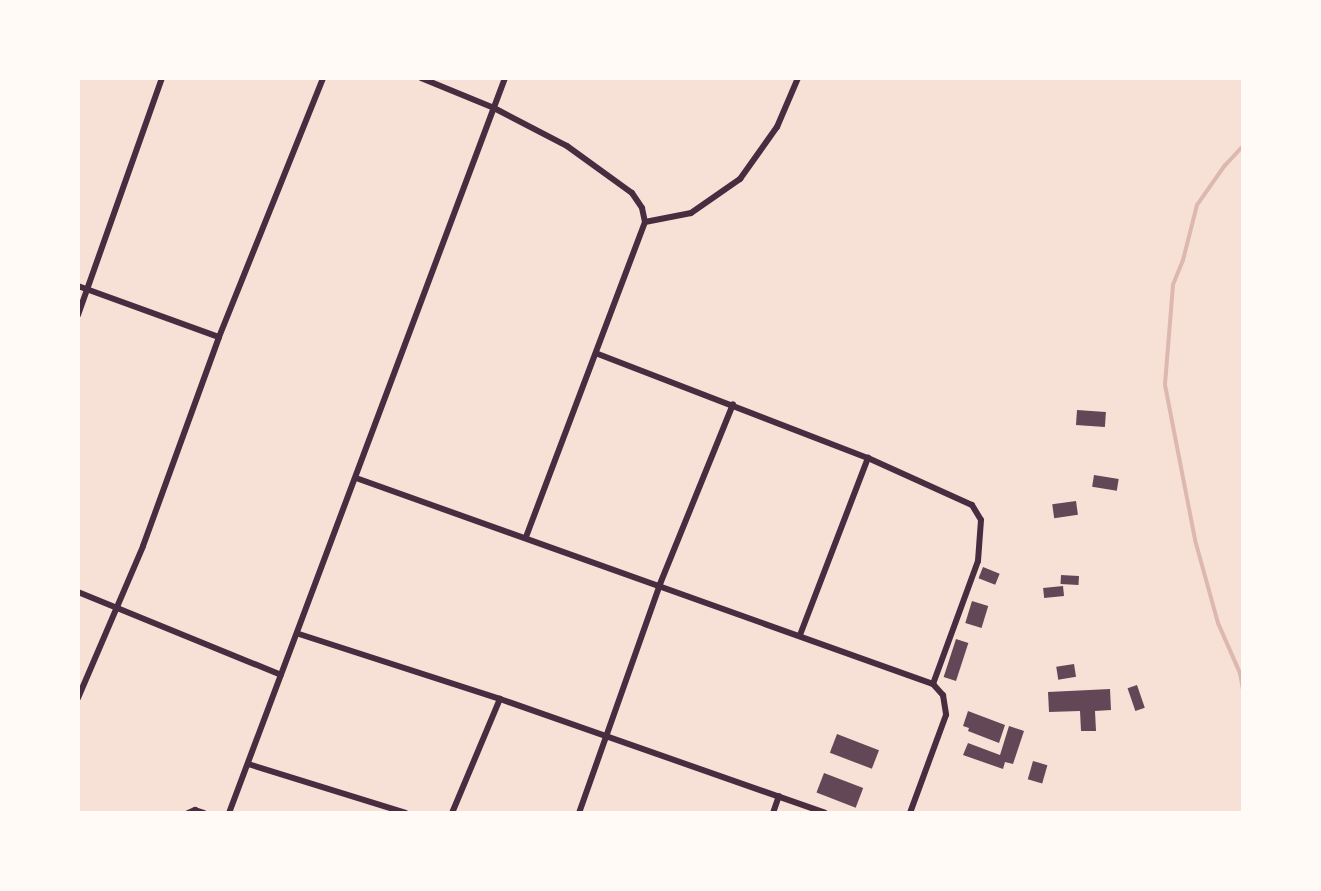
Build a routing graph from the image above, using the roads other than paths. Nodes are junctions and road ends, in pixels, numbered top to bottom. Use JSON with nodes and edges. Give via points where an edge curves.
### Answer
{"nodes":[{"id":1,"x":162,"y":78,"type":"edge"},
{"id":2,"x":323,"y":78,"type":"edge"},
{"id":3,"x":421,"y":78,"type":"edge"},
{"id":4,"x":505,"y":78,"type":"edge"},
{"id":5,"x":798,"y":78,"type":"edge"},
{"id":6,"x":494,"y":108,"type":"junction"},
{"id":7,"x":645,"y":222,"type":"junction"},
{"id":8,"x":78,"y":286,"type":"edge"},
{"id":9,"x":88,"y":290,"type":"junction"},
{"id":10,"x":78,"y":315,"type":"edge"},
{"id":11,"x":219,"y":337,"type":"junction"},
{"id":12,"x":598,"y":354,"type":"junction"},
{"id":13,"x":733,"y":404,"type":"junction"},
{"id":14,"x":868,"y":458,"type":"junction"},
{"id":15,"x":356,"y":478,"type":"junction"},
{"id":16,"x":526,"y":537,"type":"junction"},
{"id":17,"x":660,"y":584,"type":"junction"},
{"id":18,"x":78,"y":592,"type":"edge"},
{"id":19,"x":117,"y":606,"type":"junction"},
{"id":20,"x":299,"y":634,"type":"junction"},
{"id":21,"x":800,"y":635,"type":"junction"},
{"id":22,"x":281,"y":675,"type":"junction"},
{"id":23,"x":933,"y":684,"type":"junction"},
{"id":24,"x":78,"y":698,"type":"edge"},
{"id":25,"x":500,"y":699,"type":"junction"},
{"id":26,"x":605,"y":735,"type":"junction"},
{"id":27,"x":248,"y":764,"type":"junction"},
{"id":28,"x":779,"y":796,"type":"junction"},
{"id":29,"x":188,"y":813,"type":"edge"},
{"id":30,"x":204,"y":813,"type":"edge"},
{"id":31,"x":229,"y":813,"type":"edge"},
{"id":32,"x":406,"y":813,"type":"edge"},
{"id":33,"x":452,"y":813,"type":"edge"},
{"id":34,"x":579,"y":813,"type":"edge"},
{"id":35,"x":773,"y":813,"type":"edge"},
{"id":36,"x":825,"y":813,"type":"edge"},
{"id":37,"x":910,"y":813,"type":"edge"}],
"edges":[{"from":1,"to":9,"type":"street"},
{"from":2,"to":11,"type":"street"},
{"from":3,"to":6,"type":"street"},
{"from":4,"to":6,"type":"street"},
{"from":5,"to":7,"type":"street","via":[[777,127],[740,179],[691,213]]},
{"from":6,"to":7,"type":"street","via":[[567,146],[632,193]]},
{"from":6,"to":15,"type":"street"},
{"from":7,"to":12,"type":"street"},
{"from":8,"to":9,"type":"street"},
{"from":9,"to":10,"type":"street"},
{"from":9,"to":11,"type":"street"},
{"from":11,"to":19,"type":"street"},
{"from":12,"to":13,"type":"street"},
{"from":12,"to":16,"type":"street"},
{"from":13,"to":14,"type":"street"},
{"from":13,"to":17,"type":"street"},
{"from":14,"to":21,"type":"street"},
{"from":14,"to":23,"type":"street","via":[[963,499],[979,512],[978,561]]},
{"from":15,"to":16,"type":"street"},
{"from":15,"to":20,"type":"street"},
{"from":16,"to":17,"type":"street"},
{"from":17,"to":21,"type":"street"},
{"from":17,"to":26,"type":"street"},
{"from":18,"to":19,"type":"street"},
{"from":19,"to":22,"type":"street"},
{"from":19,"to":24,"type":"street"},
{"from":20,"to":22,"type":"street"},
{"from":20,"to":25,"type":"street"},
{"from":21,"to":23,"type":"street"},
{"from":22,"to":27,"type":"street"},
{"from":23,"to":37,"type":"street","via":[[943,695],[946,715]]},
{"from":25,"to":26,"type":"street"},
{"from":25,"to":33,"type":"street"},
{"from":26,"to":28,"type":"street"},
{"from":26,"to":34,"type":"street"},
{"from":27,"to":31,"type":"street"},
{"from":27,"to":32,"type":"street"},
{"from":28,"to":35,"type":"street"},
{"from":28,"to":36,"type":"street"},
{"from":29,"to":30,"type":"street"}]}
